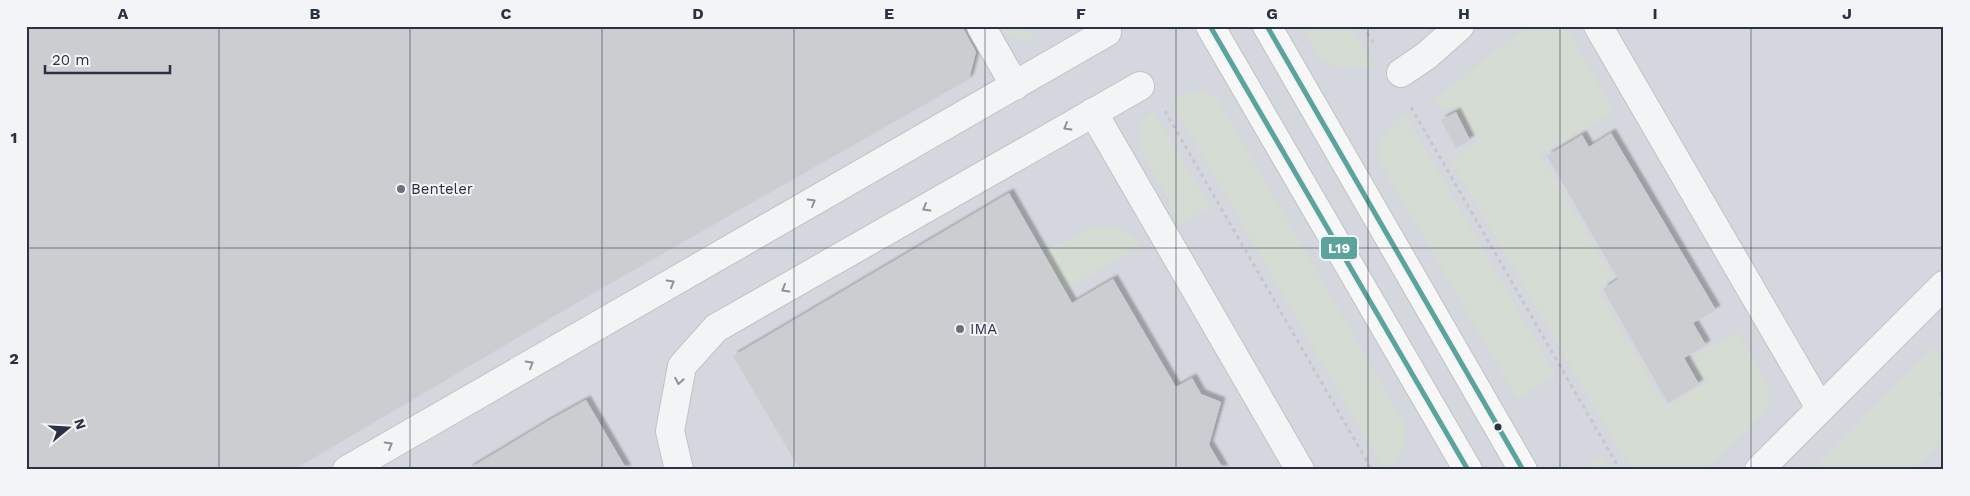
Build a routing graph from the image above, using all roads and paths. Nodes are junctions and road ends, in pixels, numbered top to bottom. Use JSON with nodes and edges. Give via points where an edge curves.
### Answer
{"nodes":[{"id":1,"x":981,"y":26,"type":"edge"},
{"id":2,"x":1210,"y":26,"type":"edge"},
{"id":3,"x":1267,"y":26,"type":"edge"},
{"id":4,"x":1363,"y":26,"type":"edge"},
{"id":5,"x":1460,"y":26,"type":"edge"},
{"id":6,"x":1598,"y":26,"type":"edge"},
{"id":7,"x":1107,"y":32,"type":"dead end"},
{"id":8,"x":1379,"y":52,"type":"dead end"},
{"id":9,"x":1400,"y":73,"type":"dead end"},
{"id":10,"x":1015,"y":86,"type":"junction"},
{"id":11,"x":1140,"y":86,"type":"dead end"},
{"id":12,"x":1409,"y":103,"type":"dead end"},
{"id":13,"x":1163,"y":107,"type":"dead end"},
{"id":14,"x":1093,"y":112,"type":"junction"},
{"id":15,"x":1944,"y":285,"type":"edge"},
{"id":16,"x":1820,"y":408,"type":"junction"},
{"id":17,"x":347,"y":470,"type":"edge"},
{"id":18,"x":679,"y":470,"type":"edge"},
{"id":19,"x":1300,"y":470,"type":"edge"},
{"id":20,"x":1372,"y":470,"type":"edge"},
{"id":21,"x":1468,"y":470,"type":"edge"},
{"id":22,"x":1523,"y":470,"type":"edge"},
{"id":23,"x":1620,"y":470,"type":"edge"},
{"id":24,"x":1759,"y":470,"type":"edge"}],
"edges":[{"from":1,"to":10,"type":"lane"},
{"from":2,"to":21,"type":"main road"},
{"from":3,"to":22,"type":"main road"},
{"from":4,"to":8,"type":"path"},
{"from":5,"to":9,"type":"lane","via":[[1426,56]]},
{"from":6,"to":16,"type":"lane"},
{"from":7,"to":10,"type":"lane"},
{"from":17,"to":10,"type":"lane","one_way":true},
{"from":11,"to":14,"type":"lane"},
{"from":12,"to":23,"type":"path"},
{"from":13,"to":20,"type":"path"},
{"from":14,"to":18,"type":"lane","one_way":true,"via":[[716,328],[682,366],[670,432]]},
{"from":14,"to":19,"type":"lane"},
{"from":15,"to":16,"type":"lane"},
{"from":16,"to":24,"type":"lane"}]}
